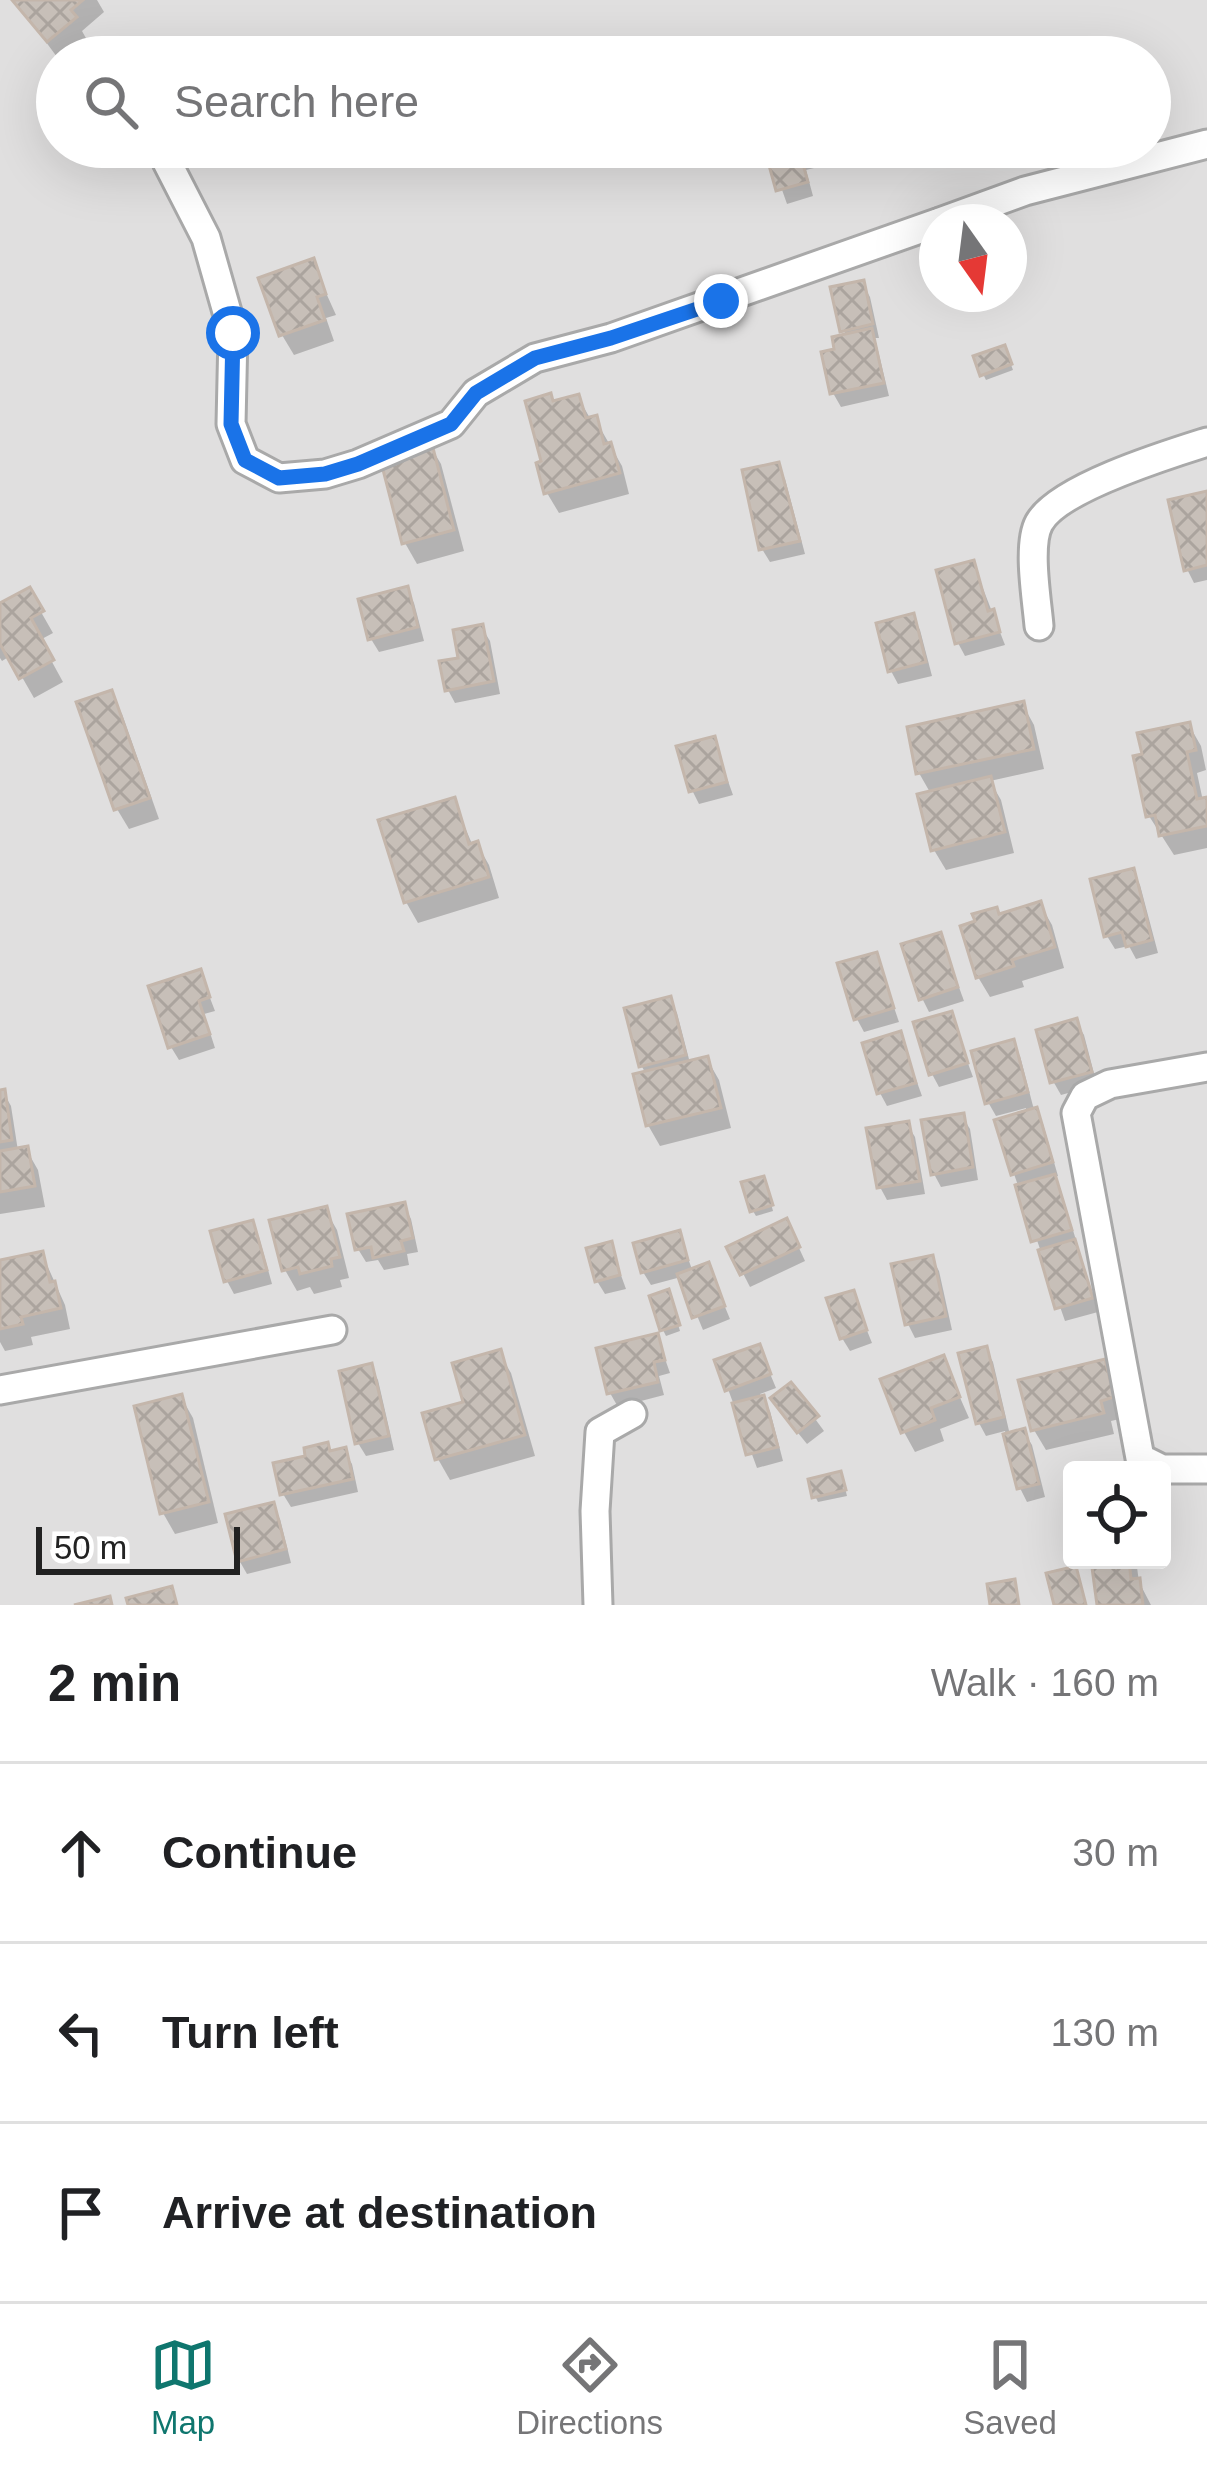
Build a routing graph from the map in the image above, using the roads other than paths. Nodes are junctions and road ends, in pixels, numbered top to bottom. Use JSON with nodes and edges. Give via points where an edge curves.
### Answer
{"nodes":[{"id":1,"x":1207,"y":144,"type":"edge"},
{"id":2,"x":1171,"y":153,"type":"edge"},
{"id":3,"x":170,"y":168,"type":"edge"},
{"id":4,"x":1114,"y":168,"type":"edge"},
{"id":5,"x":990,"y":204,"type":"edge"},
{"id":6,"x":919,"y":230,"type":"edge"},
{"id":7,"x":1207,"y":442,"type":"edge"},
{"id":8,"x":1039,"y":626,"type":"dead end"},
{"id":9,"x":1207,"y":1067,"type":"edge"},
{"id":10,"x":332,"y":1330,"type":"dead end"},
{"id":11,"x":0,"y":1390,"type":"edge"},
{"id":12,"x":632,"y":1414,"type":"dead end"},
{"id":13,"x":1207,"y":1469,"type":"edge"},
{"id":14,"x":598,"y":1605,"type":"edge"}],
"edges":[{"from":1,"to":2,"type":"street"},
{"from":3,"to":6,"type":"street","via":[[206,238],[233,333],[231,424],[245,460],[279,478],[325,474],[451,424],[476,393],[535,358]]},
{"from":4,"to":5,"type":"street"},
{"from":7,"to":8,"type":"street","via":[[1070,496],[1039,523]]},
{"from":9,"to":13,"type":"street","via":[[1109,1084],[1085,1096],[1076,1113],[1140,1458],[1162,1469]]},
{"from":10,"to":11,"type":"street"},
{"from":12,"to":14,"type":"street","via":[[600,1432]]}]}
